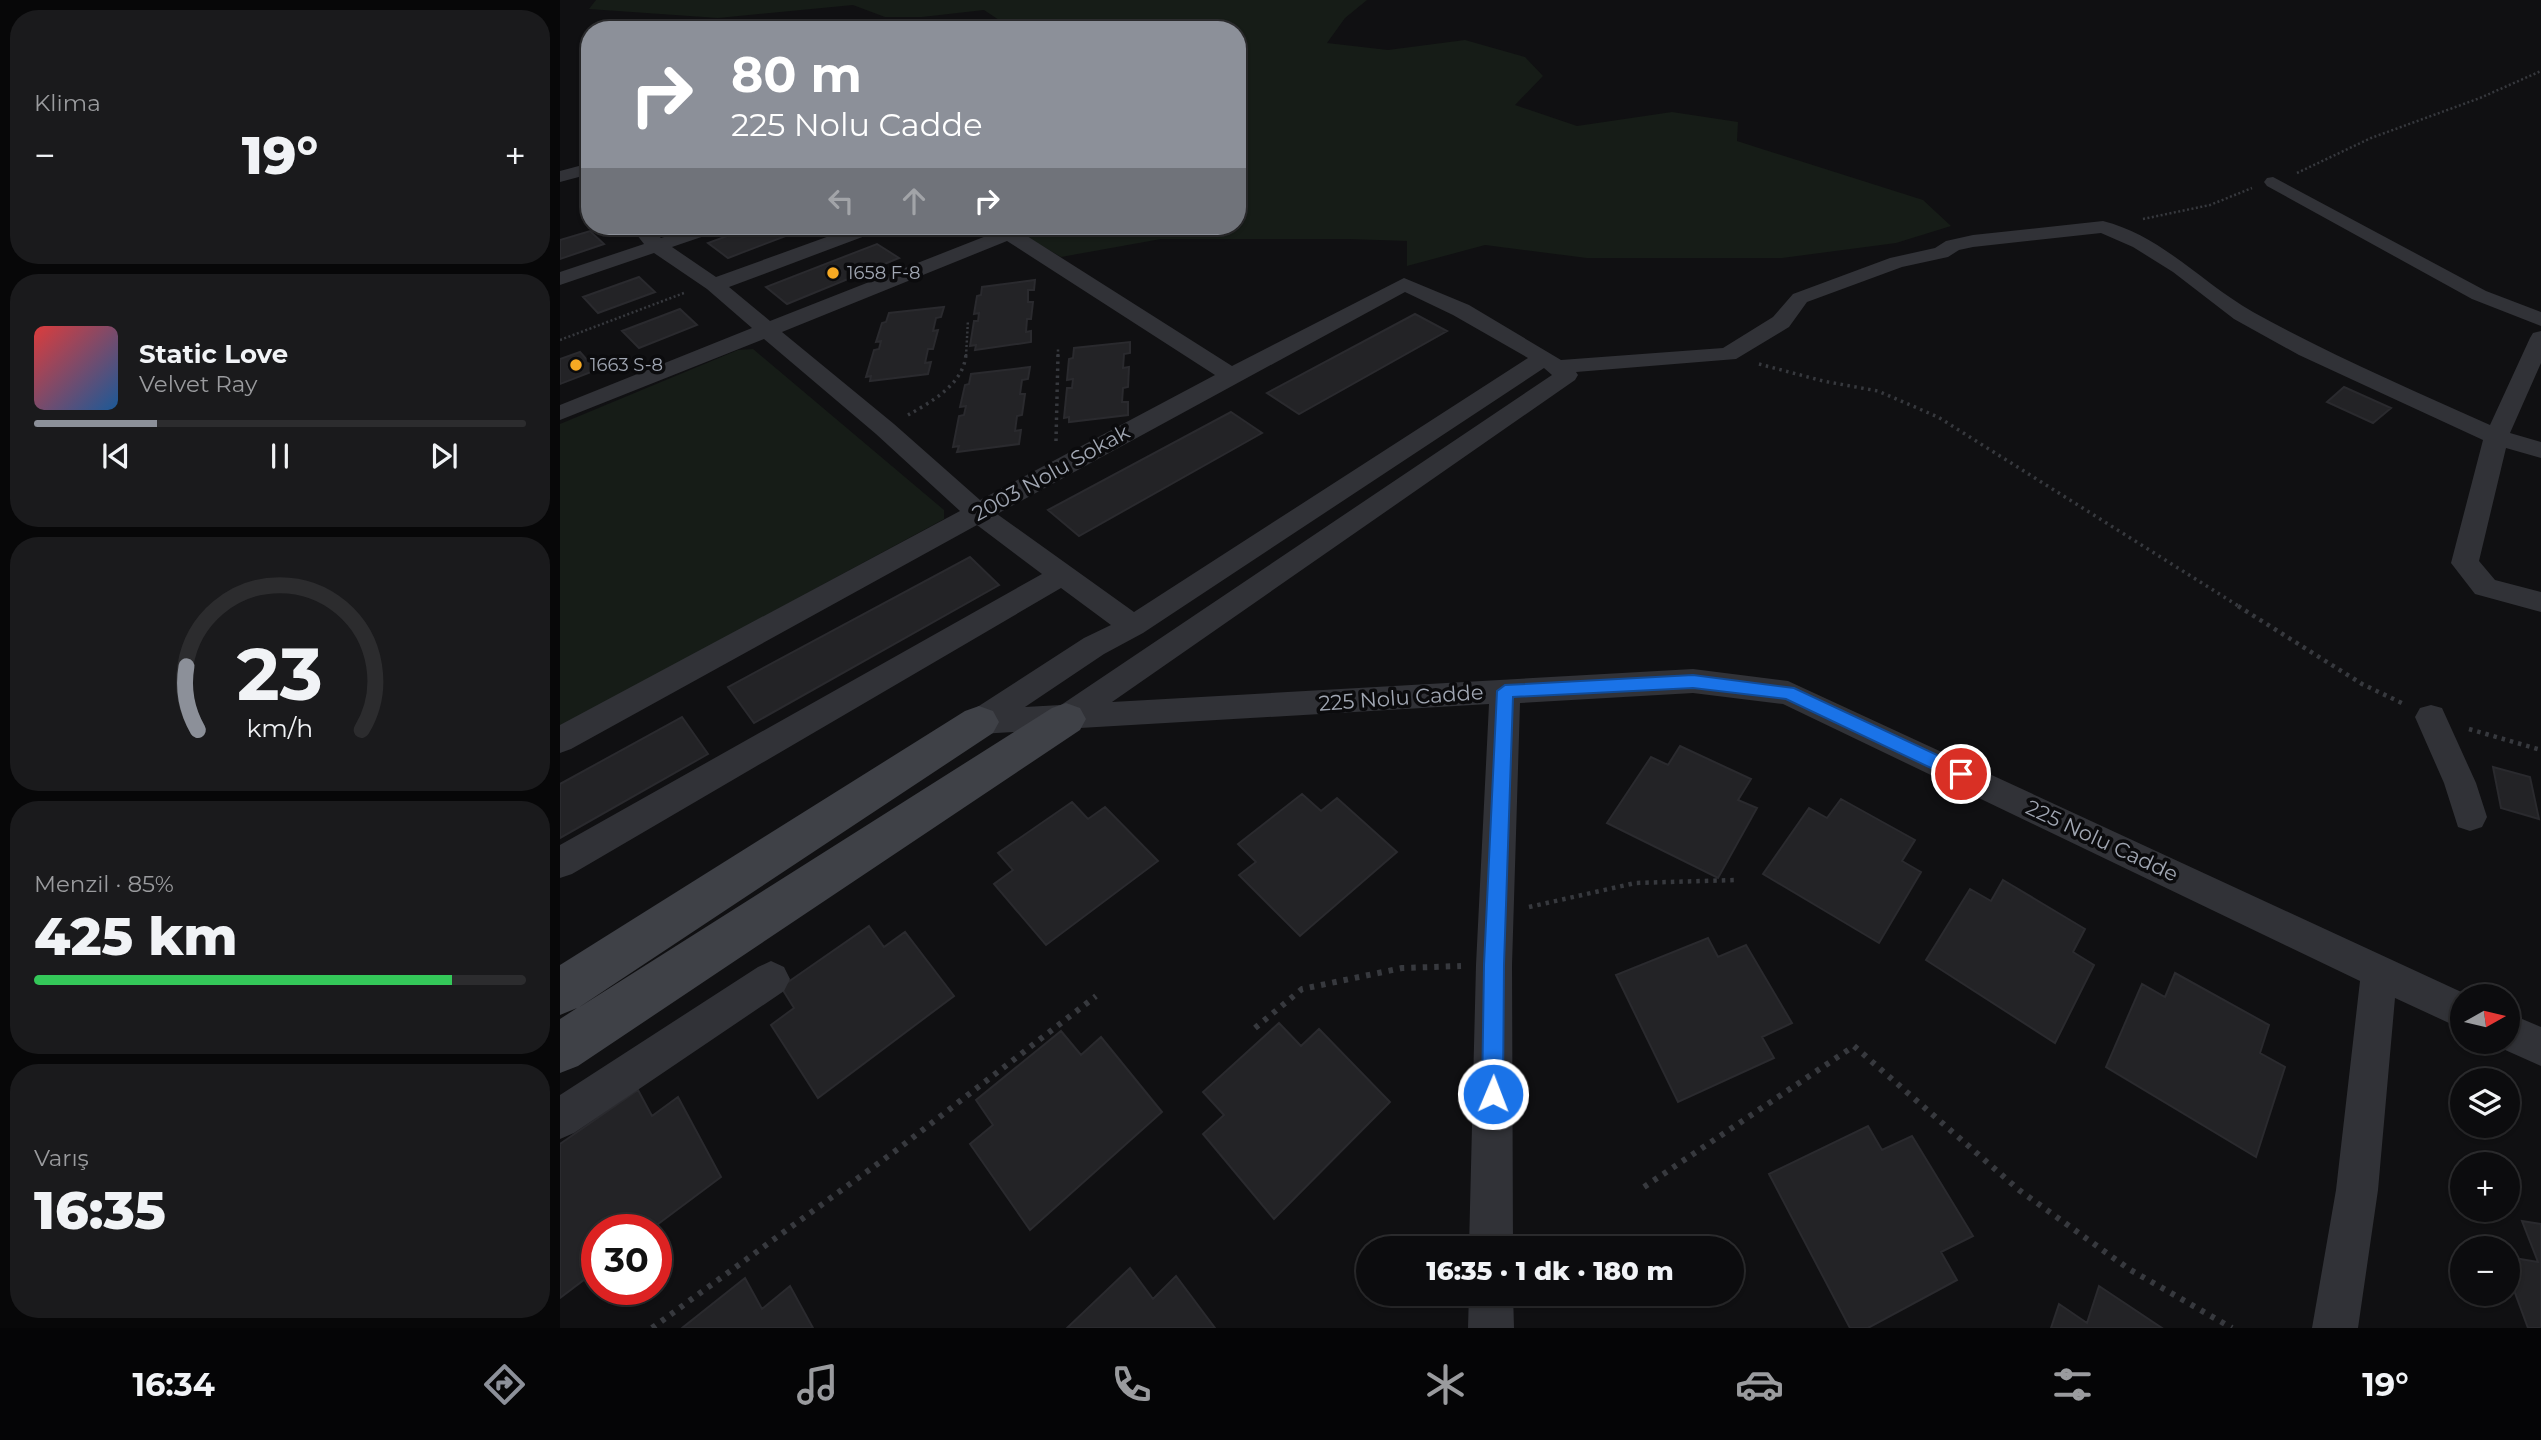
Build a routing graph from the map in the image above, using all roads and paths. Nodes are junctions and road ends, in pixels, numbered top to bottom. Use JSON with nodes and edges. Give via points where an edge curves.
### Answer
{"nodes":[{"id":1,"x":2541,"y":71,"type":"edge"},
{"id":2,"x":581,"y":172,"type":"edge"},
{"id":3,"x":560,"y":177,"type":"edge"},
{"id":4,"x":2273,"y":182,"type":"junction"},
{"id":5,"x":2103,"y":226,"type":"junction"},
{"id":6,"x":647,"y":235,"type":"edge"},
{"id":7,"x":689,"y":235,"type":"edge"},
{"id":8,"x":849,"y":235,"type":"edge"},
{"id":9,"x":1003,"y":235,"type":"edge"},
{"id":10,"x":1027,"y":235,"type":"edge"},
{"id":11,"x":657,"y":246,"type":"junction"},
{"id":12,"x":560,"y":279,"type":"edge"},
{"id":13,"x":712,"y":284,"type":"junction"},
{"id":14,"x":968,"y":320,"type":"dead end"},
{"id":15,"x":2541,"y":320,"type":"edge"},
{"id":16,"x":767,"y":330,"type":"junction"},
{"id":17,"x":2541,"y":338,"type":"edge"},
{"id":18,"x":560,"y":340,"type":"edge"},
{"id":19,"x":1058,"y":347,"type":"dead end"},
{"id":20,"x":1728,"y":354,"type":"junction"},
{"id":21,"x":1549,"y":363,"type":"junction"},
{"id":22,"x":1231,"y":375,"type":"junction"},
{"id":23,"x":560,"y":413,"type":"edge"},
{"id":24,"x":885,"y":429,"type":"junction"},
{"id":25,"x":2497,"y":437,"type":"junction"},
{"id":26,"x":2541,"y":450,"type":"edge"},
{"id":27,"x":1056,"y":471,"type":"junction"},
{"id":28,"x":978,"y":513,"type":"junction"},
{"id":29,"x":1063,"y":574,"type":"junction"},
{"id":30,"x":2541,"y":602,"type":"edge"},
{"id":31,"x":1133,"y":626,"type":"junction"},
{"id":32,"x":1094,"y":646,"type":"junction"},
{"id":33,"x":1505,"y":691,"type":"junction"},
{"id":34,"x":1083,"y":707,"type":"junction"},
{"id":35,"x":2431,"y":717,"type":"junction"},
{"id":36,"x":979,"y":722,"type":"junction"},
{"id":37,"x":560,"y":740,"type":"edge"},
{"id":38,"x":2541,"y":750,"type":"edge"},
{"id":39,"x":2470,"y":817,"type":"dead end"},
{"id":40,"x":560,"y":863,"type":"edge"},
{"id":41,"x":1737,"y":880,"type":"dead end"},
{"id":42,"x":1497,"y":914,"type":"junction"},
{"id":43,"x":1494,"y":965,"type":"junction"},
{"id":44,"x":2379,"y":973,"type":"junction"},
{"id":45,"x":771,"y":979,"type":"dead end"},
{"id":46,"x":560,"y":992,"type":"edge"},
{"id":47,"x":1096,"y":996,"type":"dead end"},
{"id":48,"x":2450,"y":1006,"type":"edge"},
{"id":49,"x":1255,"y":1028,"type":"dead end"},
{"id":50,"x":2520,"y":1037,"type":"edge"},
{"id":51,"x":2541,"y":1047,"type":"edge"},
{"id":52,"x":560,"y":1048,"type":"edge"},
{"id":53,"x":560,"y":1119,"type":"edge"},
{"id":54,"x":1644,"y":1187,"type":"dead end"},
{"id":55,"x":1491,"y":1236,"type":"edge"},
{"id":56,"x":1491,"y":1306,"type":"edge"},
{"id":57,"x":652,"y":1328,"type":"edge"},
{"id":58,"x":1490,"y":1328,"type":"edge"},
{"id":59,"x":2232,"y":1328,"type":"edge"},
{"id":60,"x":2335,"y":1328,"type":"edge"}],
"edges":[{"from":1,"to":4,"type":"path"},
{"from":2,"to":3,"type":"street"},
{"from":4,"to":5,"type":"path","via":[[2210,205]]},
{"from":4,"to":15,"type":"street","via":[[2479,295]]},
{"from":5,"to":20,"type":"street","via":[[1972,241],[1897,262],[1800,298],[1781,322]]},
{"from":5,"to":25,"type":"street","via":[[2140,243],[2242,314],[2307,349]]},
{"from":6,"to":11,"type":"street"},
{"from":7,"to":11,"type":"street"},
{"from":8,"to":13,"type":"street"},
{"from":9,"to":16,"type":"street"},
{"from":10,"to":22,"type":"street"},
{"from":11,"to":12,"type":"street"},
{"from":11,"to":13,"type":"street"},
{"from":13,"to":16,"type":"street"},
{"from":13,"to":18,"type":"path"},
{"from":14,"to":24,"type":"path","via":[[965,366],[939,397]]},
{"from":16,"to":23,"type":"street"},
{"from":16,"to":24,"type":"street"},
{"from":17,"to":25,"type":"street"},
{"from":19,"to":27,"type":"path"},
{"from":20,"to":21,"type":"street"},
{"from":20,"to":35,"type":"path","via":[[1878,391],[1938,417],[2362,684]]},
{"from":21,"to":22,"type":"street","name":"2003 Nolu Sokak","via":[[1461,310],[1404,284]]},
{"from":21,"to":31,"type":"street"},
{"from":21,"to":34,"type":"street","via":[[1567,375]]},
{"from":22,"to":27,"type":"street","name":"2003 Nolu Sokak"},
{"from":24,"to":28,"type":"street"},
{"from":25,"to":26,"type":"street"},
{"from":25,"to":30,"type":"street","via":[[2465,563],[2485,587]]},
{"from":27,"to":28,"type":"street","name":"2003 Nolu Sokak"},
{"from":28,"to":29,"type":"street"},
{"from":28,"to":37,"type":"street","name":"2003 Nolu Sokak"},
{"from":29,"to":31,"type":"street"},
{"from":29,"to":40,"type":"street"},
{"from":31,"to":32,"type":"street"},
{"from":32,"to":34,"type":"street"},
{"from":32,"to":36,"type":"street"},
{"from":33,"to":34,"type":"street","name":"225 Nolu Cadde"},
{"from":33,"to":42,"type":"street"},
{"from":33,"to":44,"type":"street","name":"225 Nolu Cadde","via":[[1693,681],[1788,693]]},
{"from":34,"to":36,"type":"street","name":"225 Nolu Cadde"},
{"from":34,"to":52,"type":"street"},
{"from":35,"to":38,"type":"path"},
{"from":35,"to":39,"type":"street"},
{"from":36,"to":46,"type":"street"},
{"from":41,"to":42,"type":"path","via":[[1635,883]]},
{"from":42,"to":43,"type":"street"},
{"from":43,"to":49,"type":"path","via":[[1402,968],[1302,989]]},
{"from":43,"to":55,"type":"street"},
{"from":44,"to":48,"type":"street","name":"225 Nolu Cadde"},
{"from":44,"to":60,"type":"street","via":[[2357,1190]]},
{"from":45,"to":53,"type":"street"},
{"from":47,"to":57,"type":"path","via":[[898,1149]]},
{"from":50,"to":51,"type":"street"},
{"from":54,"to":59,"type":"path","via":[[1854,1046],[2019,1190],[2129,1269]]},
{"from":56,"to":58,"type":"street"}]}
